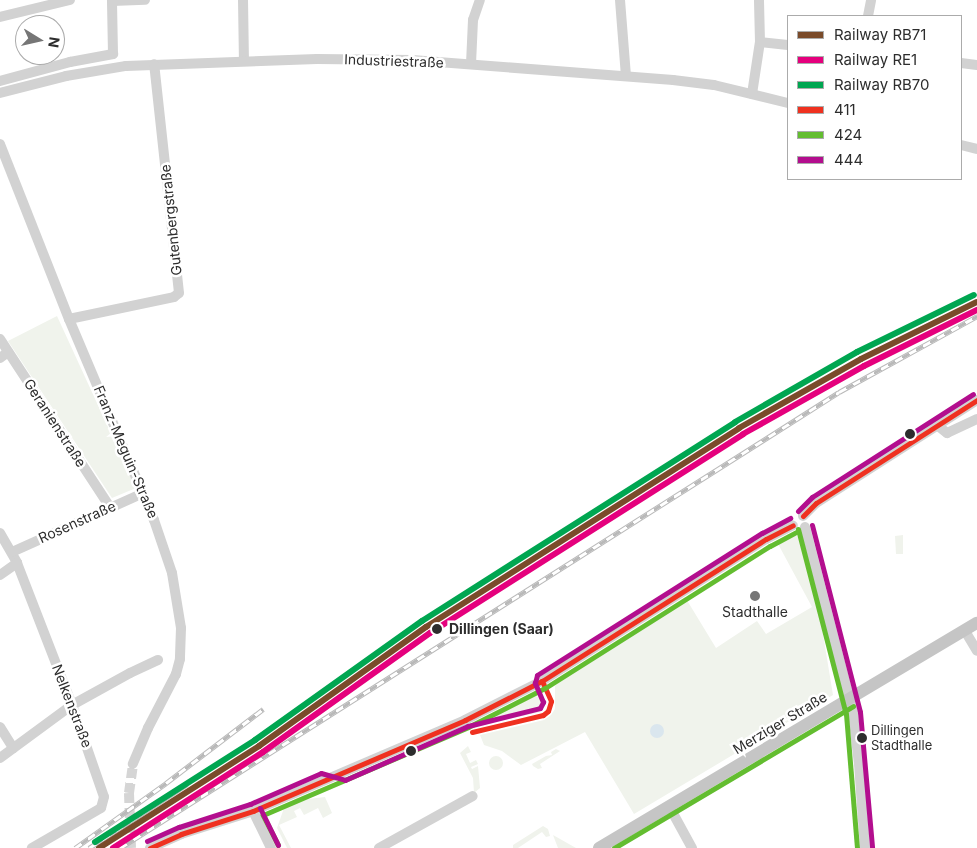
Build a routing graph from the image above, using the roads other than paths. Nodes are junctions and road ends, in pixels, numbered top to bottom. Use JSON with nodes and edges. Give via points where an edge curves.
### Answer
{"nodes":[{"id":1,"x":70,"y":0,"type":"edge"},
{"id":2,"x":112,"y":0,"type":"edge"},
{"id":3,"x":145,"y":0,"type":"edge"},
{"id":4,"x":243,"y":0,"type":"edge"},
{"id":5,"x":480,"y":0,"type":"edge"},
{"id":6,"x":620,"y":0,"type":"edge"},
{"id":7,"x":759,"y":0,"type":"edge"},
{"id":8,"x":871,"y":0,"type":"edge"},
{"id":9,"x":868,"y":15,"type":"edge"},
{"id":10,"x":0,"y":16,"type":"edge"},
{"id":11,"x":760,"y":42,"type":"junction"},
{"id":12,"x":787,"y":45,"type":"edge"},
{"id":13,"x":244,"y":61,"type":"junction"},
{"id":14,"x":962,"y":63,"type":"edge"},
{"id":15,"x":154,"y":64,"type":"junction"},
{"id":16,"x":471,"y":64,"type":"junction"},
{"id":17,"x":977,"y":65,"type":"edge"},
{"id":18,"x":626,"y":76,"type":"junction"},
{"id":19,"x":0,"y":80,"type":"edge"},
{"id":20,"x":0,"y":93,"type":"edge"},
{"id":21,"x":752,"y":94,"type":"junction"},
{"id":22,"x":787,"y":102,"type":"edge"},
{"id":23,"x":0,"y":144,"type":"edge"},
{"id":24,"x":962,"y":146,"type":"edge"},
{"id":25,"x":977,"y":150,"type":"edge"},
{"id":26,"x":69,"y":319,"type":"junction"},
{"id":27,"x":0,"y":340,"type":"edge"},
{"id":28,"x":4,"y":355,"type":"edge"},
{"id":29,"x":977,"y":400,"type":"edge"},
{"id":30,"x":977,"y":419,"type":"edge"},
{"id":31,"x":937,"y":425,"type":"junction"},
{"id":32,"x":143,"y":493,"type":"junction"},
{"id":33,"x":110,"y":507,"type":"junction"},
{"id":34,"x":803,"y":516,"type":"junction"},
{"id":35,"x":793,"y":525,"type":"junction"},
{"id":36,"x":805,"y":528,"type":"junction"},
{"id":37,"x":0,"y":533,"type":"edge"},
{"id":38,"x":12,"y":552,"type":"junction"},
{"id":39,"x":17,"y":563,"type":"junction"},
{"id":40,"x":0,"y":575,"type":"edge"},
{"id":41,"x":977,"y":623,"type":"edge"},
{"id":42,"x":965,"y":631,"type":"junction"},
{"id":43,"x":977,"y":651,"type":"edge"},
{"id":44,"x":158,"y":660,"type":"dead end"},
{"id":45,"x":849,"y":700,"type":"junction"},
{"id":46,"x":72,"y":705,"type":"junction"},
{"id":47,"x":0,"y":727,"type":"edge"},
{"id":48,"x":13,"y":748,"type":"junction"},
{"id":49,"x":0,"y":758,"type":"edge"},
{"id":50,"x":133,"y":764,"type":"tunnel mouth"},
{"id":51,"x":473,"y":796,"type":"dead end"},
{"id":52,"x":669,"y":806,"type":"junction"},
{"id":53,"x":253,"y":811,"type":"junction"},
{"id":54,"x":32,"y":848,"type":"edge"},
{"id":55,"x":151,"y":848,"type":"edge"},
{"id":56,"x":271,"y":848,"type":"edge"},
{"id":57,"x":379,"y":848,"type":"edge"},
{"id":58,"x":599,"y":848,"type":"edge"},
{"id":59,"x":692,"y":848,"type":"edge"},
{"id":60,"x":865,"y":848,"type":"edge"}],
"edges":[{"from":1,"to":10,"type":"street"},
{"from":2,"to":3,"type":"street"},
{"from":2,"to":19,"type":"street","via":[[113,54]]},
{"from":4,"to":13,"type":"street"},
{"from":5,"to":16,"type":"street","via":[[474,20]]},
{"from":6,"to":18,"type":"street"},
{"from":7,"to":11,"type":"street"},
{"from":8,"to":9,"type":"street"},
{"from":11,"to":12,"type":"street"},
{"from":11,"to":21,"type":"street"},
{"from":13,"to":15,"type":"street","name":"Industriestraße"},
{"from":13,"to":16,"type":"street","name":"Industriestraße","via":[[412,60]]},
{"from":14,"to":17,"type":"street"},
{"from":15,"to":20,"type":"street","name":"Industriestraße","via":[[92,71]]},
{"from":15,"to":26,"type":"street","name":"Gutenbergstraße","via":[[178,293],[174,297]]},
{"from":16,"to":18,"type":"street","name":"Industriestraße"},
{"from":18,"to":21,"type":"street","name":"Industriestraße","via":[[714,86]]},
{"from":21,"to":22,"type":"street","name":"Industriestraße"},
{"from":23,"to":26,"type":"street","name":"Franz-Meguin-Straße"},
{"from":24,"to":25,"type":"street"},
{"from":26,"to":32,"type":"street","name":"Franz-Meguin-Straße"},
{"from":27,"to":28,"type":"street","name":"Geranienstraße"},
{"from":28,"to":33,"type":"street","name":"Geranienstraße"},
{"from":29,"to":31,"type":"street"},
{"from":30,"to":31,"type":"street","via":[[947,433]]},
{"from":31,"to":34,"type":"street","via":[[816,502]]},
{"from":32,"to":33,"type":"street","name":"Rosenstraße"},
{"from":32,"to":50,"type":"street","name":"Franz-Meguin-Straße","via":[[171,566],[182,644],[176,674]]},
{"from":33,"to":38,"type":"street","name":"Rosenstraße"},
{"from":34,"to":35,"type":"street","via":[[796,516]]},
{"from":34,"to":36,"type":"street"},
{"from":35,"to":36,"type":"street","via":[[798,530]]},
{"from":35,"to":53,"type":"street","via":[[766,538],[542,680],[465,720]]},
{"from":36,"to":45,"type":"street"},
{"from":37,"to":38,"type":"street","name":"Nelkenstraße"},
{"from":38,"to":39,"type":"street","name":"Nelkenstraße"},
{"from":39,"to":40,"type":"street"},
{"from":39,"to":46,"type":"street","name":"Nelkenstraße"},
{"from":41,"to":42,"type":"main road","name":"Merziger Straße"},
{"from":42,"to":43,"type":"street"},
{"from":42,"to":45,"type":"main road","name":"Merziger Straße"},
{"from":44,"to":46,"type":"street"},
{"from":45,"to":52,"type":"main road","name":"Merziger Straße"},
{"from":45,"to":60,"type":"street","via":[[857,736]]},
{"from":46,"to":48,"type":"street"},
{"from":46,"to":54,"type":"street","name":"Nelkenstraße","via":[[104,798],[101,808]]},
{"from":47,"to":48,"type":"street"},
{"from":48,"to":49,"type":"street"},
{"from":51,"to":57,"type":"street"},
{"from":52,"to":58,"type":"main road","name":"Merziger Straße"},
{"from":52,"to":59,"type":"street"},
{"from":53,"to":55,"type":"street","via":[[181,834]]},
{"from":53,"to":56,"type":"street"}]}
